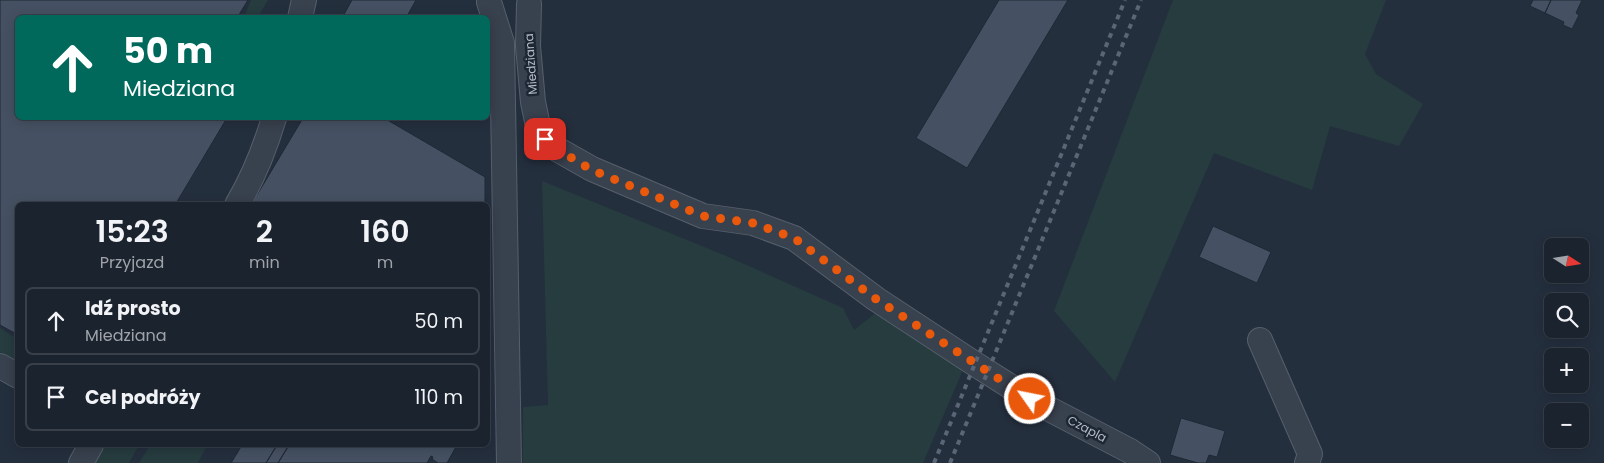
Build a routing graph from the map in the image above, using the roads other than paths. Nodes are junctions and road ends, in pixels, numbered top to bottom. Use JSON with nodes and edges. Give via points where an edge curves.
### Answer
{"nodes":[{"id":1,"x":304,"y":0,"type":"edge"},
{"id":2,"x":529,"y":4,"type":"dead end"},
{"id":3,"x":301,"y":15,"type":"edge"},
{"id":4,"x":490,"y":16,"type":"edge"},
{"id":5,"x":273,"y":120,"type":"edge"},
{"id":6,"x":239,"y":202,"type":"edge"},
{"id":7,"x":876,"y":299,"type":"joint"},
{"id":8,"x":1260,"y":340,"type":"dead end"},
{"id":9,"x":0,"y":366,"type":"edge"},
{"id":10,"x":15,"y":374,"type":"edge"},
{"id":11,"x":91,"y":447,"type":"edge"},
{"id":12,"x":81,"y":463,"type":"edge"},
{"id":13,"x":509,"y":463,"type":"edge"},
{"id":14,"x":1148,"y":463,"type":"edge"},
{"id":15,"x":1307,"y":463,"type":"edge"}],
"edges":[{"from":1,"to":3,"type":"street"},
{"from":2,"to":7,"type":"street","name":"Miedziana","via":[[528,46],[533,102],[538,126],[555,148],[592,170],[703,216],[753,223],[794,238]]},
{"from":4,"to":13,"type":"street","via":[[502,44]]},
{"from":5,"to":6,"type":"street","via":[[249,185]]},
{"from":7,"to":14,"type":"street","name":"Czapla","via":[[1030,399]]},
{"from":8,"to":15,"type":"street","via":[[1310,454]]},
{"from":9,"to":10,"type":"street"},
{"from":11,"to":12,"type":"street"}]}
